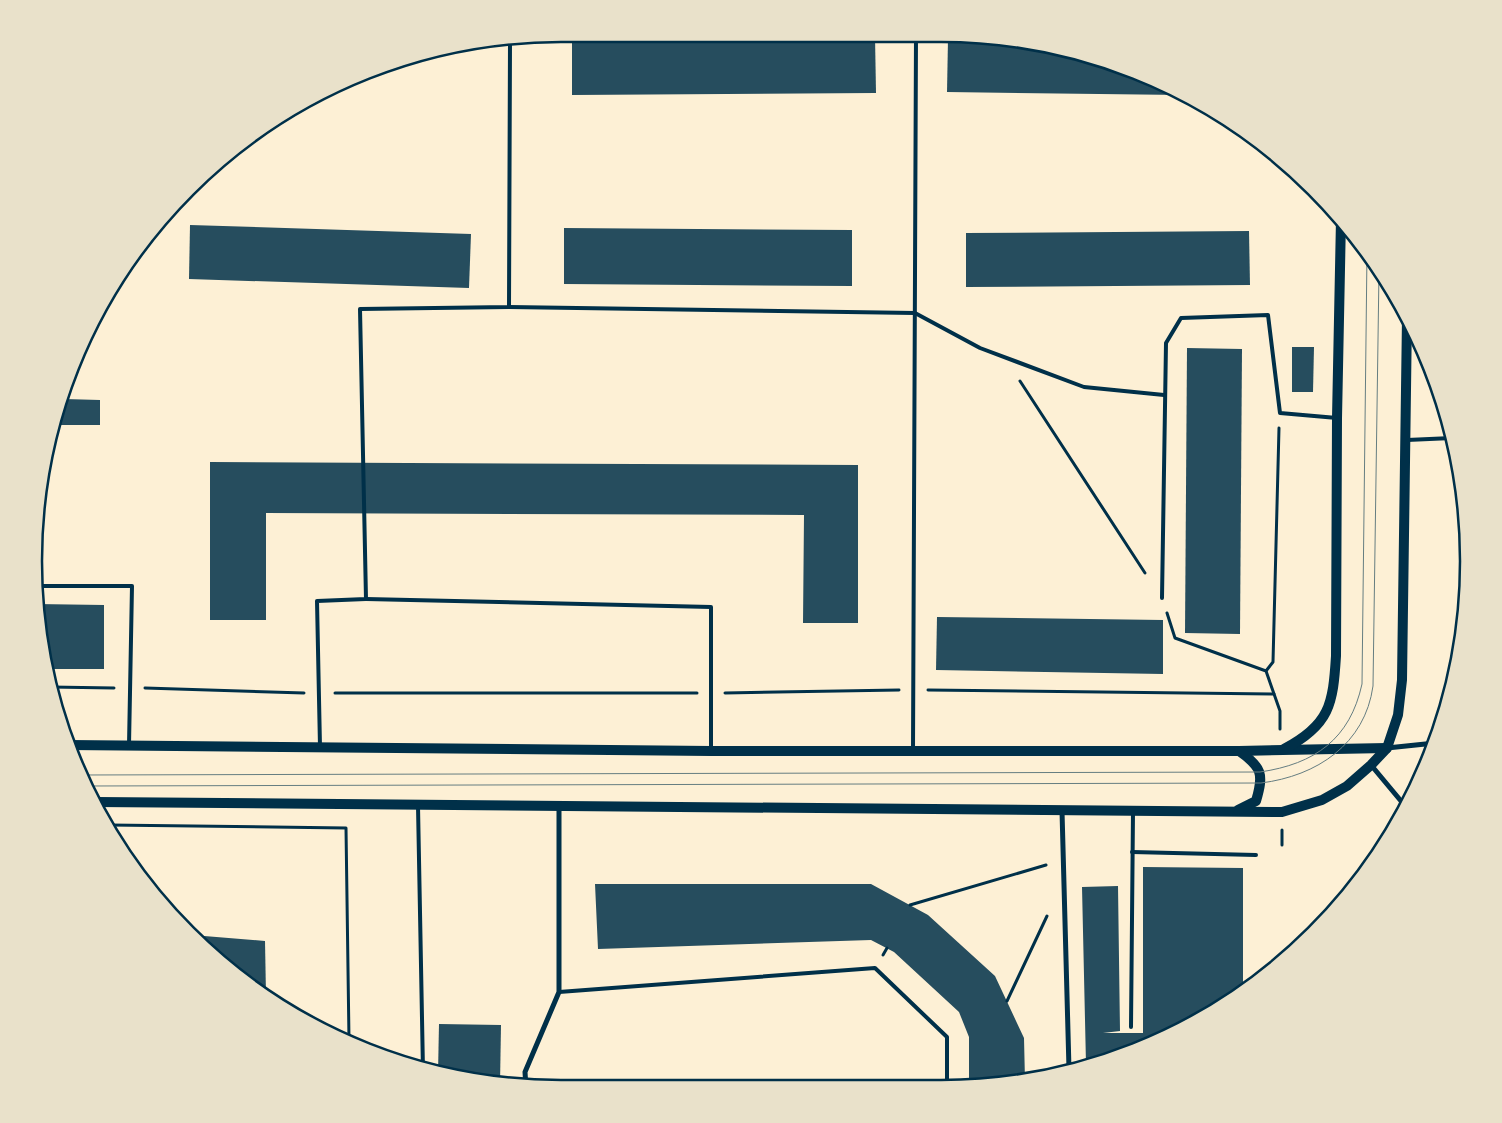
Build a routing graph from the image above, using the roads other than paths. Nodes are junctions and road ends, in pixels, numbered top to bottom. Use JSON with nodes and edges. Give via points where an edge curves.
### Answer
{"nodes":[{"id":1,"x":916,"y":42,"type":"edge"},
{"id":2,"x":510,"y":46,"type":"edge"},
{"id":3,"x":1341,"y":232,"type":"edge"},
{"id":4,"x":509,"y":307,"type":"junction"},
{"id":5,"x":915,"y":313,"type":"junction"},
{"id":6,"x":1407,"y":334,"type":"edge"},
{"id":7,"x":1164,"y":395,"type":"junction"},
{"id":8,"x":1337,"y":418,"type":"junction"},
{"id":9,"x":1445,"y":438,"type":"edge"},
{"id":10,"x":1406,"y":440,"type":"junction"},
{"id":11,"x":43,"y":586,"type":"edge"},
{"id":12,"x":1162,"y":598,"type":"dead end"},
{"id":13,"x":366,"y":599,"type":"junction"},
{"id":14,"x":1426,"y":744,"type":"edge"},
{"id":15,"x":76,"y":745,"type":"edge"},
{"id":16,"x":129,"y":745,"type":"junction"},
{"id":17,"x":320,"y":747,"type":"junction"},
{"id":18,"x":1387,"y":748,"type":"junction"},
{"id":19,"x":913,"y":750,"type":"junction"},
{"id":20,"x":711,"y":751,"type":"junction"},
{"id":21,"x":1239,"y":751,"type":"junction"},
{"id":22,"x":1280,"y":751,"type":"junction"},
{"id":23,"x":1371,"y":765,"type":"junction"},
{"id":24,"x":1401,"y":801,"type":"edge"},
{"id":25,"x":102,"y":802,"type":"edge"},
{"id":26,"x":418,"y":805,"type":"junction"},
{"id":27,"x":559,"y":806,"type":"junction"},
{"id":28,"x":1062,"y":811,"type":"junction"},
{"id":29,"x":1133,"y":812,"type":"junction"},
{"id":30,"x":1232,"y":812,"type":"junction"},
{"id":31,"x":1132,"y":852,"type":"junction"},
{"id":32,"x":1256,"y":855,"type":"dead end"},
{"id":33,"x":559,"y":992,"type":"junction"},
{"id":34,"x":1131,"y":1026,"type":"dead end"},
{"id":35,"x":424,"y":1062,"type":"edge"},
{"id":36,"x":1069,"y":1064,"type":"edge"},
{"id":37,"x":525,"y":1079,"type":"edge"},
{"id":38,"x":947,"y":1080,"type":"edge"}],
"edges":[{"from":1,"to":5,"type":"lane"},
{"from":2,"to":4,"type":"lane"},
{"from":3,"to":8,"type":"main road"},
{"from":4,"to":5,"type":"lane"},
{"from":4,"to":13,"type":"lane","via":[[360,309]]},
{"from":5,"to":7,"type":"lane","via":[[980,348],[1084,386]]},
{"from":5,"to":19,"type":"lane"},
{"from":6,"to":10,"type":"main road"},
{"from":7,"to":8,"type":"lane","via":[[1166,343],[1181,318],[1268,315],[1280,412]]},
{"from":7,"to":12,"type":"lane"},
{"from":8,"to":22,"type":"main road","via":[[1336,646],[1331,703],[1323,719],[1303,739]]},
{"from":9,"to":10,"type":"lane"},
{"from":10,"to":18,"type":"main road","via":[[1402,680],[1398,715]]},
{"from":11,"to":16,"type":"lane","via":[[132,586]]},
{"from":13,"to":17,"type":"lane","via":[[317,602]]},
{"from":13,"to":20,"type":"lane","via":[[711,607]]},
{"from":14,"to":18,"type":"street"},
{"from":15,"to":16,"type":"main road"},
{"from":16,"to":17,"type":"main road"},
{"from":17,"to":20,"type":"main road"},
{"from":18,"to":22,"type":"main road"},
{"from":18,"to":23,"type":"main road"},
{"from":19,"to":20,"type":"main road"},
{"from":19,"to":21,"type":"main road"},
{"from":21,"to":22,"type":"main road"},
{"from":21,"to":30,"type":"main road","via":[[1252,760],[1260,772],[1261,783],[1256,801]]},
{"from":23,"to":24,"type":"street"},
{"from":23,"to":30,"type":"main road","via":[[1347,786],[1322,800],[1282,812]]},
{"from":25,"to":26,"type":"main road"},
{"from":26,"to":27,"type":"main road"},
{"from":26,"to":35,"type":"lane"},
{"from":27,"to":28,"type":"main road"},
{"from":27,"to":33,"type":"street"},
{"from":28,"to":29,"type":"main road"},
{"from":28,"to":36,"type":"street"},
{"from":29,"to":30,"type":"main road"},
{"from":29,"to":31,"type":"lane"},
{"from":31,"to":32,"type":"lane"},
{"from":31,"to":34,"type":"lane"},
{"from":33,"to":37,"type":"street","via":[[525,1072]]},
{"from":33,"to":38,"type":"lane","via":[[875,968],[947,1037]]}]}
